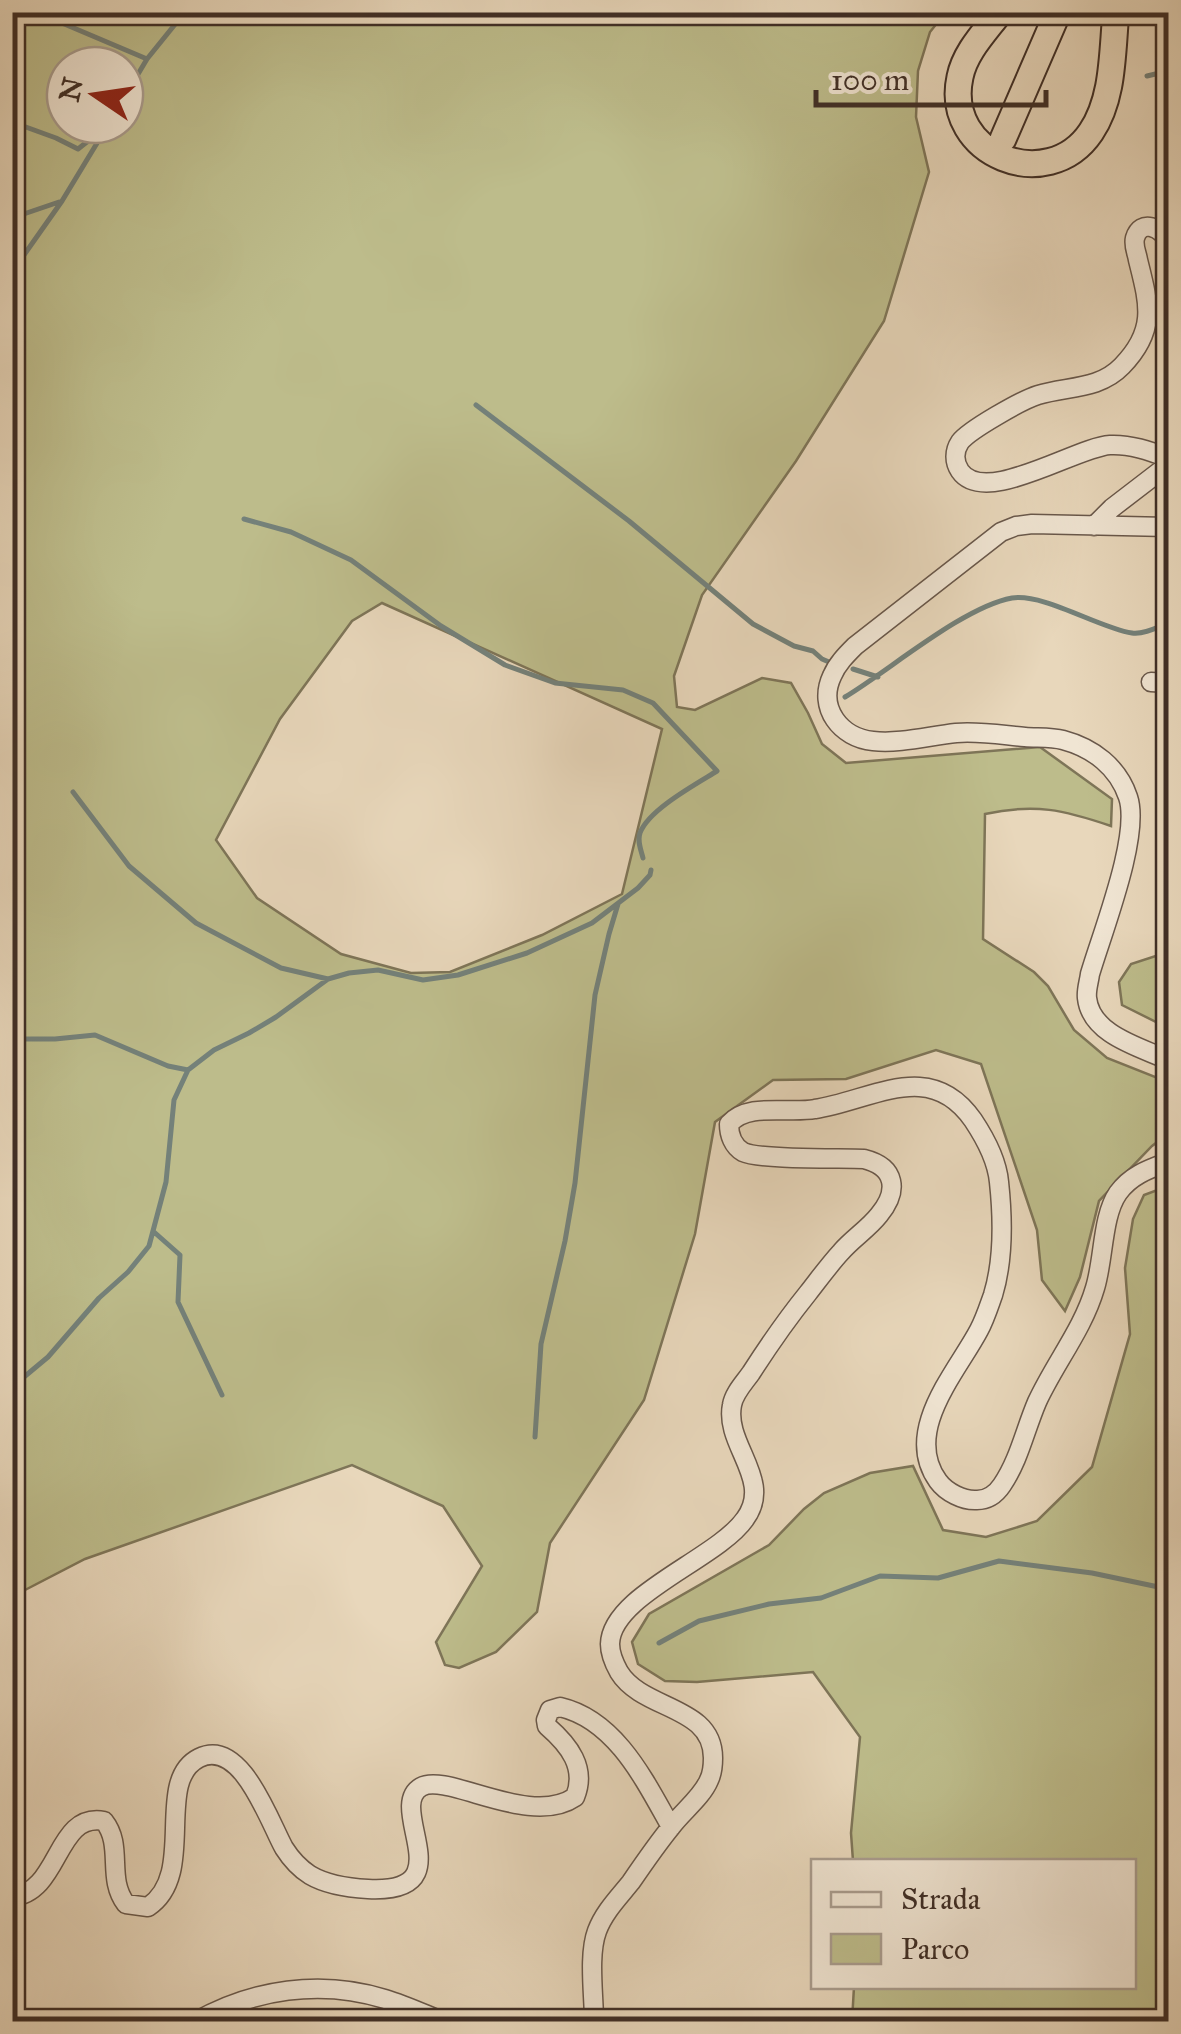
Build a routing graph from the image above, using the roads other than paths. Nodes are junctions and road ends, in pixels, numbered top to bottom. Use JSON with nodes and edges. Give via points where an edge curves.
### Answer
{"nodes":[{"id":1,"x":1000,"y":12,"type":"edge"},
{"id":2,"x":1116,"y":12,"type":"edge"},
{"id":3,"x":1055,"y":16,"type":"edge"},
{"id":4,"x":1002,"y":139,"type":"dead end"},
{"id":5,"x":1168,"y":241,"type":"edge"},
{"id":6,"x":1168,"y":461,"type":"edge"},
{"id":7,"x":1094,"y":526,"type":"junction"},
{"id":8,"x":1168,"y":527,"type":"edge"},
{"id":9,"x":1168,"y":1060,"type":"edge"},
{"id":10,"x":1168,"y":1162,"type":"edge"},
{"id":11,"x":671,"y":1826,"type":"junction"},
{"id":12,"x":12,"y":1897,"type":"edge"},
{"id":13,"x":196,"y":2022,"type":"edge"},
{"id":14,"x":444,"y":2022,"type":"edge"},
{"id":15,"x":594,"y":2022,"type":"edge"}],
"edges":[{"from":1,"to":2,"type":"highway","via":[[960,76],[960,112],[984,148],[1027,164],[1062,157],[1090,135],[1109,86]]},
{"from":3,"to":4,"type":"highway"},
{"from":5,"to":6,"type":"street","via":[[1154,227],[1136,237],[1149,305],[1146,329],[1119,370],[1098,383],[1014,406],[964,438],[956,451],[962,473],[983,482],[1012,479],[1110,445],[1141,448]]},
{"from":6,"to":7,"type":"street"},
{"from":7,"to":8,"type":"street"},
{"from":7,"to":9,"type":"street","via":[[1032,524],[1001,532],[855,646],[831,677],[828,692],[832,716],[853,737],[878,742],[962,733],[1062,739],[1110,766],[1129,799],[1130,843],[1087,1002],[1110,1033]]},
{"from":10,"to":11,"type":"street","via":[[1139,1173],[1116,1195],[1094,1293],[1006,1478],[994,1494],[974,1500],[943,1487],[930,1466],[928,1442],[942,1389],[994,1291],[1002,1224],[998,1176],[985,1138],[951,1096],[915,1084],[811,1110],[744,1112],[729,1124],[740,1151],[878,1162],[892,1185],[880,1215],[818,1280],[733,1400],[732,1427],[755,1486],[749,1516],[724,1542],[640,1598],[612,1630],[610,1648],[624,1680],[697,1721],[713,1747],[709,1782]]},
{"from":11,"to":12,"type":"street","via":[[627,1754],[607,1733],[560,1707],[546,1720],[577,1760],[575,1796],[554,1806],[534,1805],[423,1786],[412,1800],[418,1868],[405,1886],[360,1889],[313,1877],[284,1848],[243,1772],[229,1758],[208,1755],[180,1780],[168,1888],[148,1908],[126,1904],[118,1893],[113,1832],[95,1819],[76,1824],[46,1876],[26,1895]]},
{"from":11,"to":15,"type":"street","via":[[596,1932]]},
{"from":13,"to":14,"type":"street","via":[[248,1998],[308,1987],[382,1998]]}]}
